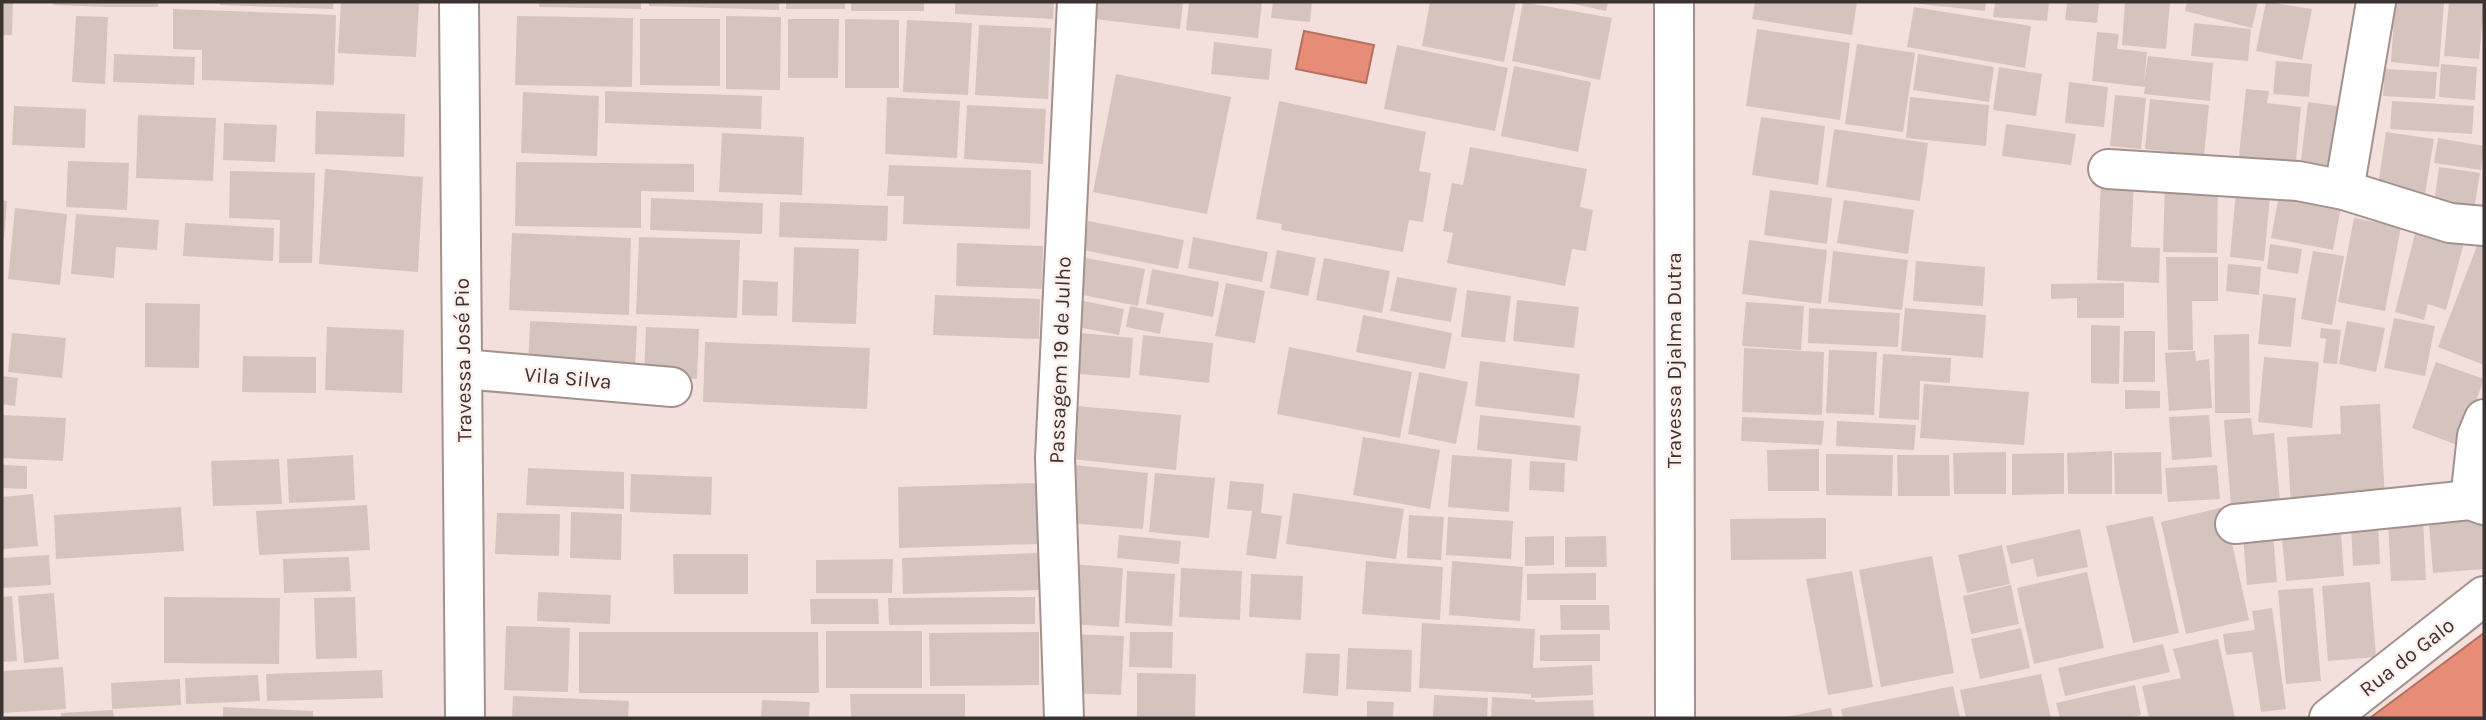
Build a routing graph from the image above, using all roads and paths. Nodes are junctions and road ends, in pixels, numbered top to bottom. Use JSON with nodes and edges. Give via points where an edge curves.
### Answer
{"nodes":[{"id":1,"x":459,"y":2,"type":"edge"},
{"id":2,"x":1077,"y":2,"type":"edge"},
{"id":3,"x":1674,"y":2,"type":"edge"},
{"id":4,"x":2376,"y":2,"type":"edge"},
{"id":5,"x":2108,"y":169,"type":"dead end"},
{"id":6,"x":2344,"y":190,"type":"junction"},
{"id":7,"x":2484,"y":226,"type":"edge"},
{"id":8,"x":463,"y":369,"type":"junction"},
{"id":9,"x":672,"y":387,"type":"dead end"},
{"id":10,"x":2484,"y":419,"type":"edge"},
{"id":11,"x":2477,"y":503,"type":"edge"},
{"id":12,"x":2235,"y":524,"type":"dead end"},
{"id":13,"x":2484,"y":596,"type":"edge"},
{"id":14,"x":466,"y":718,"type":"edge"},
{"id":15,"x":1064,"y":718,"type":"edge"},
{"id":16,"x":1675,"y":718,"type":"edge"},
{"id":17,"x":2329,"y":718,"type":"edge"}],
"edges":[{"from":1,"to":8,"type":"street","name":"Travessa José Pio"},
{"from":2,"to":15,"type":"street","name":"Passagem 19 de Julho","via":[[1055,458]]},
{"from":3,"to":16,"type":"street","name":"Travessa Djalma Dutra"},
{"from":4,"to":6,"type":"street"},
{"from":5,"to":6,"type":"street","via":[[2298,181]]},
{"from":6,"to":7,"type":"street","via":[[2450,223]]},
{"from":8,"to":9,"type":"street","name":"Vila Silva"},
{"from":8,"to":14,"type":"street","name":"Travessa José Pio"},
{"from":10,"to":11,"type":"street","via":[[2477,436]]},
{"from":11,"to":12,"type":"street"},
{"from":13,"to":17,"type":"street","name":"Rua do Galo"}]}
